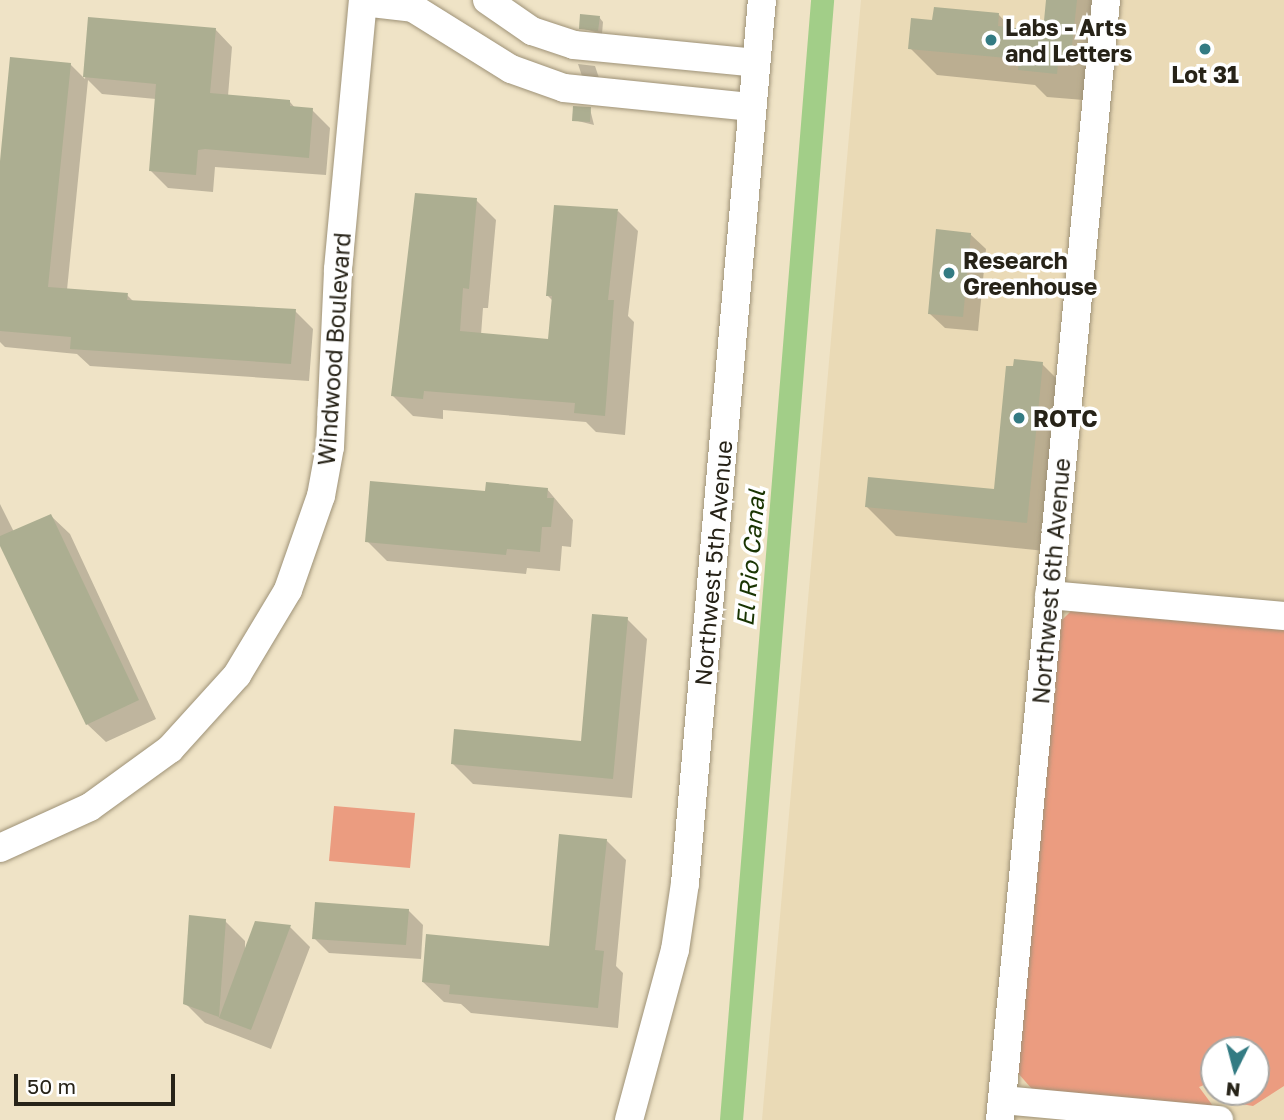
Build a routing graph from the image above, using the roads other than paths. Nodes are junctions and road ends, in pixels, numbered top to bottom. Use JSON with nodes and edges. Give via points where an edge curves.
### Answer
{"nodes":[{"id":1,"x":487,"y":0,"type":"edge"},
{"id":2,"x":762,"y":0,"type":"edge"},
{"id":3,"x":1107,"y":0,"type":"edge"},
{"id":4,"x":363,"y":1,"type":"edge"},
{"id":5,"x":552,"y":40,"type":"junction"},
{"id":6,"x":756,"y":63,"type":"junction"},
{"id":7,"x":538,"y":80,"type":"junction"},
{"id":8,"x":752,"y":107,"type":"junction"},
{"id":9,"x":1049,"y":595,"type":"junction"},
{"id":10,"x":1284,"y":616,"type":"edge"},
{"id":11,"x":0,"y":848,"type":"edge"},
{"id":12,"x":1002,"y":1110,"type":"edge"},
{"id":13,"x":629,"y":1120,"type":"edge"},
{"id":14,"x":1219,"y":1120,"type":"edge"}],
"edges":[{"from":1,"to":5,"type":"street"},
{"from":2,"to":6,"type":"street","name":"Northwest 5th Avenue"},
{"from":3,"to":9,"type":"street","name":"Northwest 6th Avenue"},
{"from":4,"to":7,"type":"street","via":[[414,8],[511,69]]},
{"from":4,"to":11,"type":"street","name":"Windwood Boulevard","via":[[338,269],[330,447],[307,544],[288,590],[237,675],[170,749],[90,807]]},
{"from":5,"to":6,"type":"street","via":[[594,49]]},
{"from":5,"to":7,"type":"street"},
{"from":6,"to":8,"type":"street","name":"Northwest 5th Avenue"},
{"from":7,"to":8,"type":"street","via":[[589,92]]},
{"from":8,"to":13,"type":"street","name":"Northwest 5th Avenue","via":[[685,883],[666,988]]},
{"from":9,"to":10,"type":"street"},
{"from":9,"to":12,"type":"street","name":"Northwest 6th Avenue"},
{"from":12,"to":14,"type":"street"}]}
